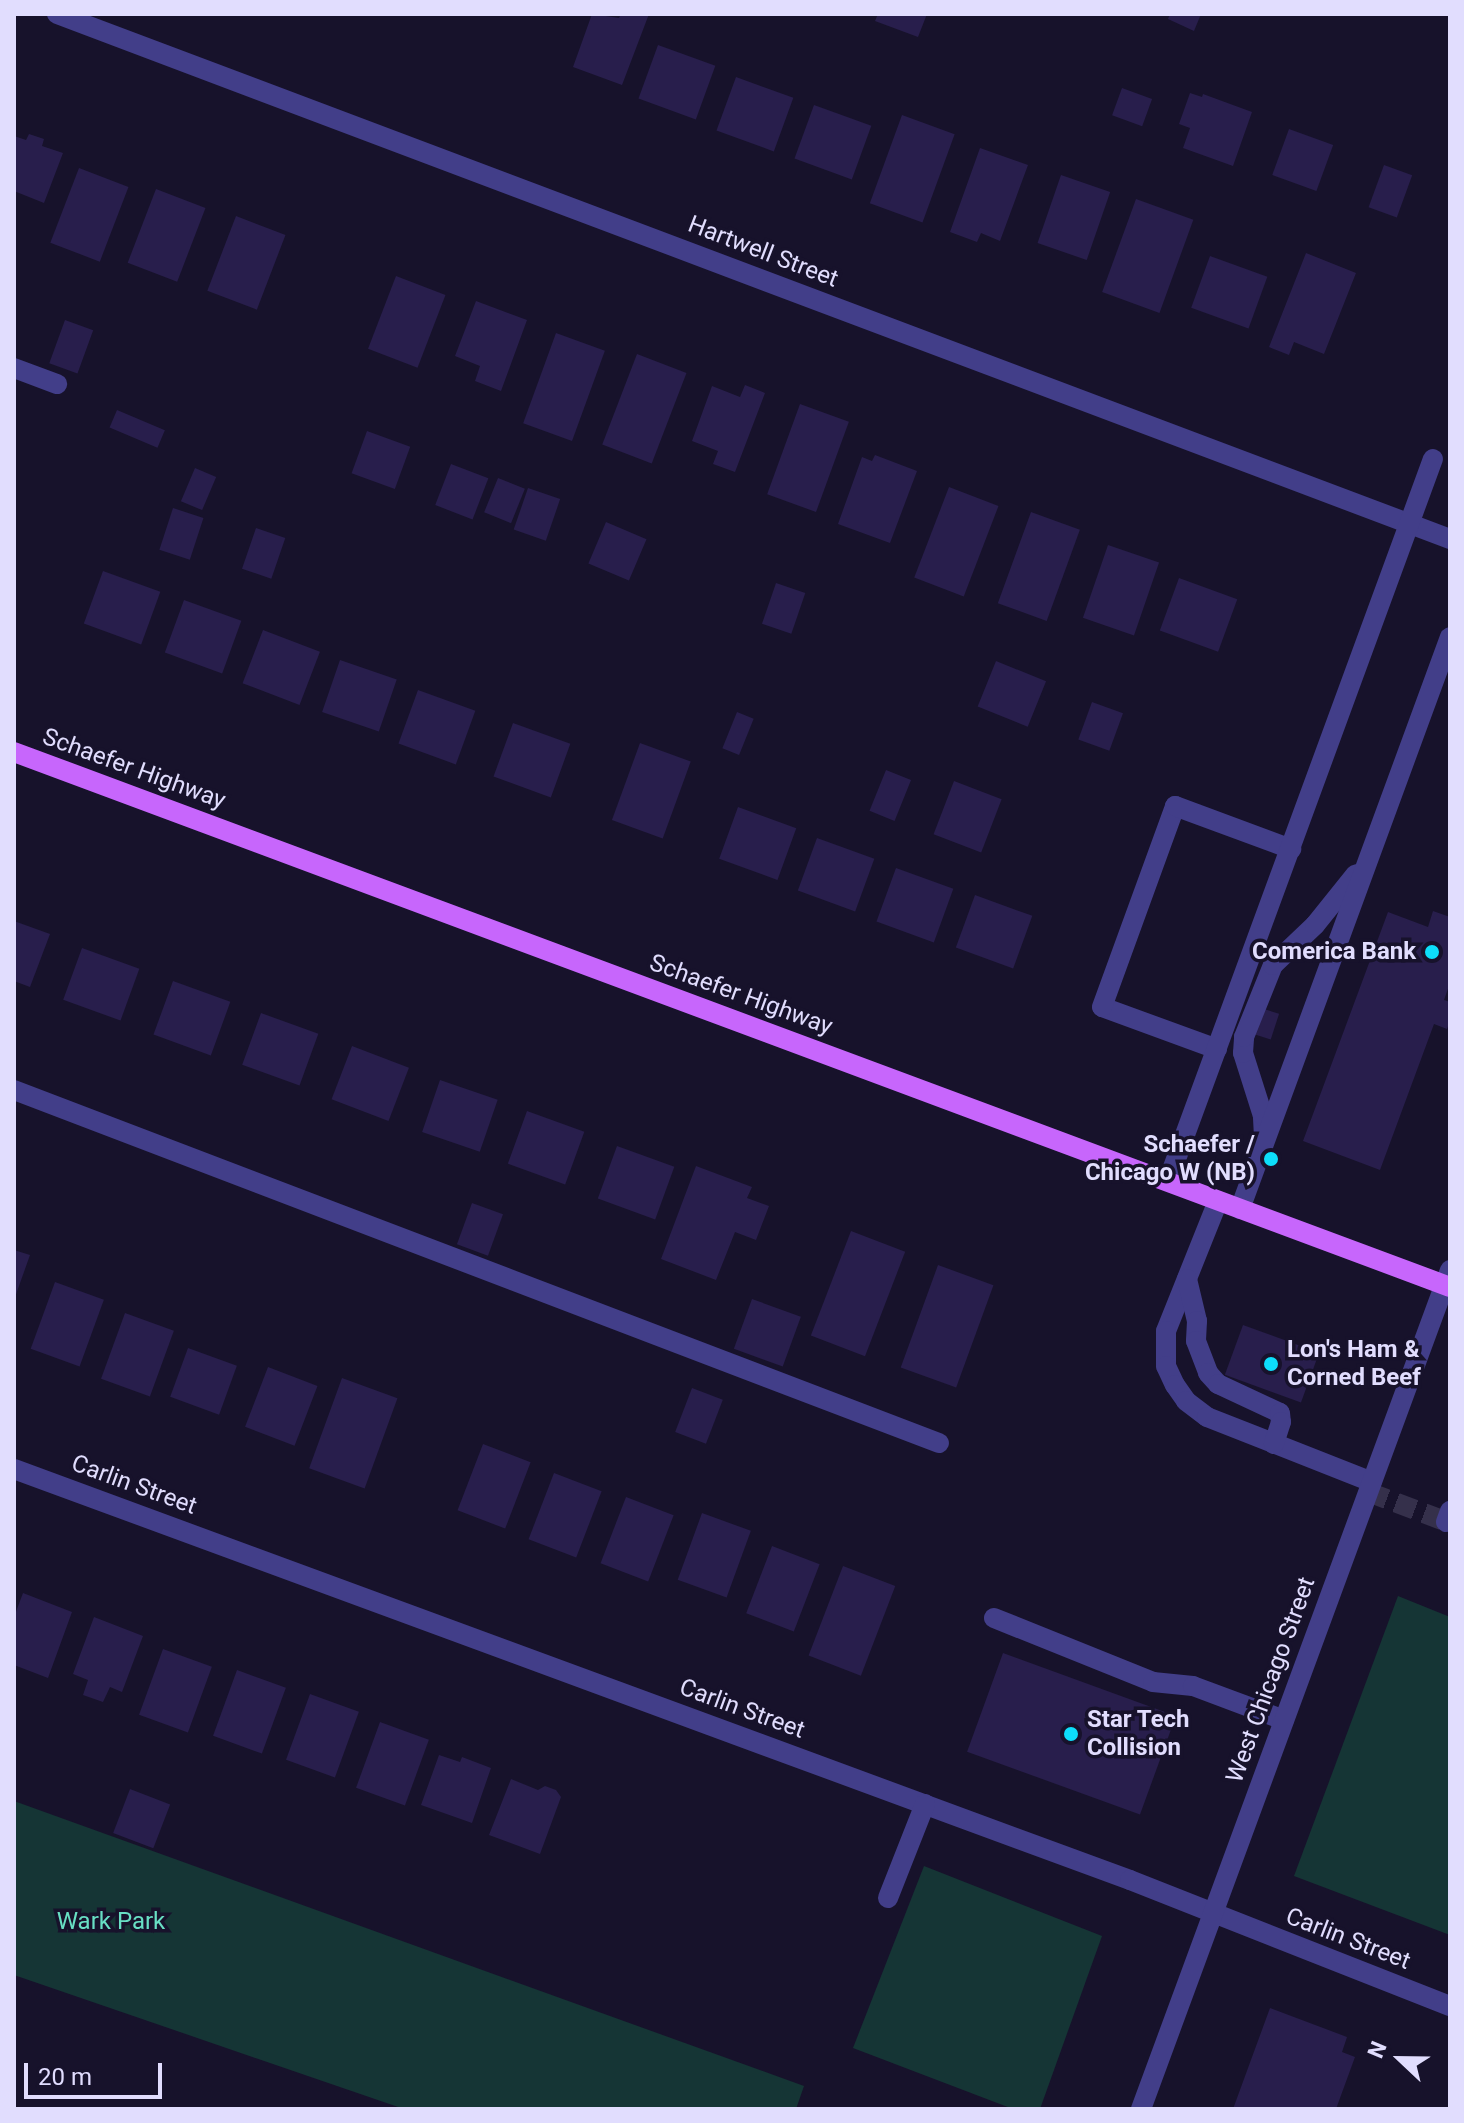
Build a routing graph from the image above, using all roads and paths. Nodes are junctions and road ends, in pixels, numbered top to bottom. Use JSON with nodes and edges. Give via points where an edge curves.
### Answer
{"nodes":[{"id":1,"x":57,"y":14,"type":"edge"},
{"id":2,"x":14,"y":368,"type":"edge"},
{"id":3,"x":57,"y":384,"type":"dead end"},
{"id":4,"x":1433,"y":459,"type":"dead end"},
{"id":5,"x":1410,"y":524,"type":"junction"},
{"id":6,"x":1450,"y":539,"type":"edge"},
{"id":7,"x":1450,"y":637,"type":"edge"},
{"id":8,"x":14,"y":752,"type":"edge"},
{"id":9,"x":1291,"y":849,"type":"junction"},
{"id":10,"x":1369,"y":858,"type":"junction"},
{"id":11,"x":1217,"y":1049,"type":"junction"},
{"id":12,"x":14,"y":1090,"type":"edge"},
{"id":13,"x":1265,"y":1141,"type":"junction"},
{"id":14,"x":1168,"y":1181,"type":"junction"},
{"id":15,"x":1218,"y":1201,"type":"junction"},
{"id":16,"x":1240,"y":1209,"type":"junction"},
{"id":17,"x":1187,"y":1279,"type":"junction"},
{"id":18,"x":1448,"y":1280,"type":"edge"},
{"id":19,"x":939,"y":1443,"type":"dead end"},
{"id":20,"x":1274,"y":1444,"type":"junction"},
{"id":21,"x":14,"y":1469,"type":"edge"},
{"id":22,"x":1372,"y":1482,"type":"junction"},
{"id":23,"x":994,"y":1618,"type":"dead end"},
{"id":24,"x":1284,"y":1720,"type":"junction"},
{"id":25,"x":925,"y":1804,"type":"junction"},
{"id":26,"x":888,"y":1898,"type":"dead end"},
{"id":27,"x":1213,"y":1914,"type":"junction"},
{"id":28,"x":1450,"y":2006,"type":"edge"},
{"id":29,"x":1141,"y":2109,"type":"edge"}],
"edges":[{"from":1,"to":5,"type":"street","name":"Hartwell Street"},
{"from":2,"to":3,"type":"street"},
{"from":4,"to":5,"type":"street"},
{"from":5,"to":6,"type":"street","name":"Hartwell Street"},
{"from":5,"to":9,"type":"street"},
{"from":7,"to":10,"type":"street"},
{"from":8,"to":14,"type":"main road","name":"Schaefer Highway"},
{"from":9,"to":11,"type":"street"},
{"from":9,"to":11,"type":"street","via":[[1175,806],[1102,1007]]},
{"from":10,"to":13,"type":"street"},
{"from":10,"to":13,"type":"street","via":[[1315,925],[1273,965],[1262,987],[1243,1053],[1263,1116]]},
{"from":11,"to":14,"type":"street"},
{"from":12,"to":19,"type":"street"},
{"from":13,"to":16,"type":"street"},
{"from":14,"to":15,"type":"main road","name":"Schaefer Highway"},
{"from":15,"to":16,"type":"main road","name":"Schaefer Highway"},
{"from":15,"to":17,"type":"street"},
{"from":16,"to":18,"type":"main road","name":"Schaefer Highway"},
{"from":17,"to":20,"type":"street","via":[[1196,1341],[1208,1373],[1218,1384],[1280,1413]]},
{"from":17,"to":20,"type":"street","via":[[1166,1331],[1166,1366],[1175,1385],[1207,1417]]},
{"from":18,"to":22,"type":"street","name":"West Chicago Street"},
{"from":20,"to":22,"type":"street"},
{"from":21,"to":25,"type":"street","name":"Carlin Street"},
{"from":22,"to":24,"type":"street","name":"West Chicago Street"},
{"from":23,"to":24,"type":"street","via":[[1153,1682],[1193,1686]]},
{"from":24,"to":27,"type":"street","name":"West Chicago Street"},
{"from":25,"to":26,"type":"street"},
{"from":25,"to":27,"type":"street","name":"Carlin Street"},
{"from":27,"to":28,"type":"street","name":"Carlin Street"},
{"from":27,"to":29,"type":"street","name":"West Chicago Street"}]}
